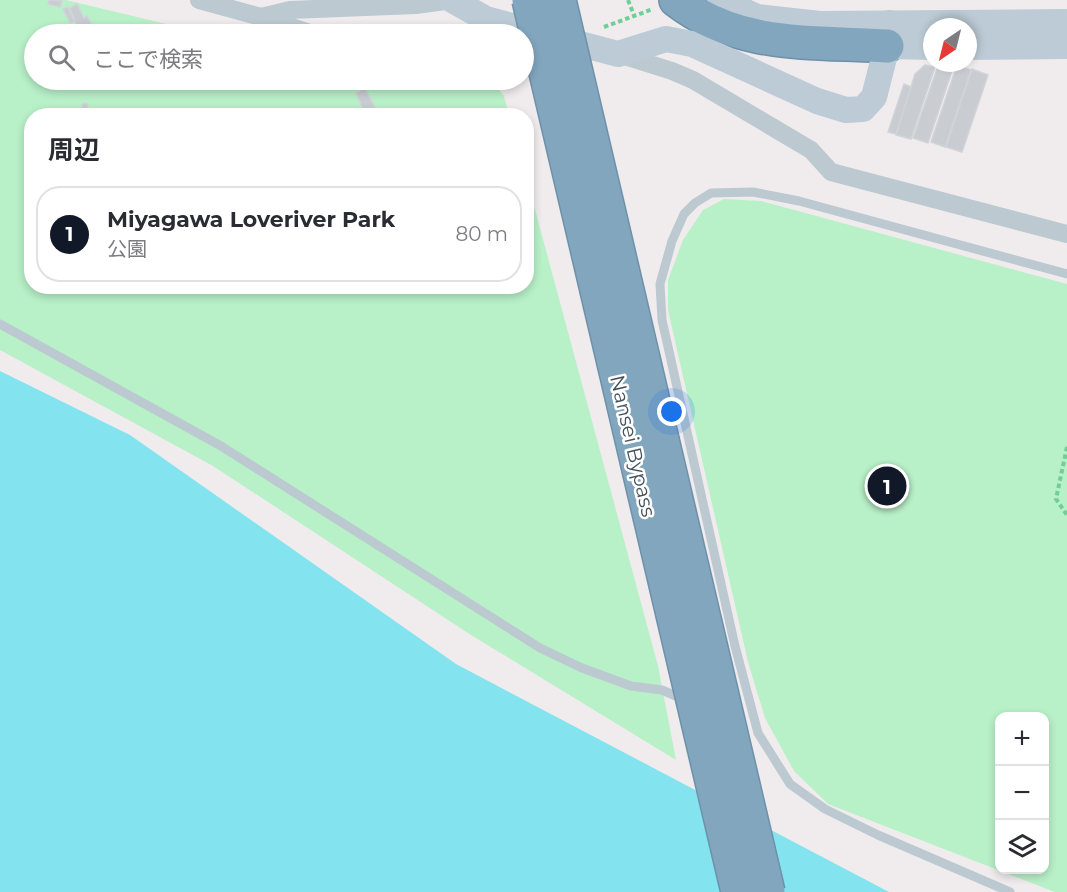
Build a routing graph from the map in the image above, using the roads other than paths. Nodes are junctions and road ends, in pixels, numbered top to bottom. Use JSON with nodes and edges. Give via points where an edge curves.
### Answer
{"nodes":[{"id":1,"x":199,"y":0,"type":"edge"},
{"id":2,"x":452,"y":0,"type":"edge"},
{"id":3,"x":529,"y":0,"type":"edge"},
{"id":4,"x":559,"y":0,"type":"edge"},
{"id":5,"x":676,"y":0,"type":"edge"},
{"id":6,"x":720,"y":0,"type":"edge"},
{"id":7,"x":261,"y":17,"type":"junction"},
{"id":8,"x":1067,"y":22,"type":"edge"},
{"id":9,"x":282,"y":24,"type":"edge"},
{"id":10,"x":505,"y":24,"type":"edge"},
{"id":11,"x":534,"y":32,"type":"edge"},
{"id":12,"x":888,"y":35,"type":"junction"},
{"id":13,"x":923,"y":45,"type":"edge"},
{"id":14,"x":1067,"y":46,"type":"edge"},
{"id":15,"x":977,"y":47,"type":"edge"},
{"id":16,"x":618,"y":54,"type":"junction"},
{"id":17,"x":1067,"y":234,"type":"edge"},
{"id":18,"x":1067,"y":274,"type":"edge"},
{"id":19,"x":0,"y":324,"type":"edge"},
{"id":20,"x":705,"y":709,"type":"dead end"},
{"id":21,"x":716,"y":714,"type":"dead end"},
{"id":22,"x":737,"y":724,"type":"dead end"},
{"id":23,"x":748,"y":728,"type":"dead end"},
{"id":24,"x":758,"y":733,"type":"junction"},
{"id":25,"x":738,"y":892,"type":"edge"},
{"id":26,"x":768,"y":892,"type":"edge"},
{"id":27,"x":1010,"y":892,"type":"edge"}],
"edges":[{"from":1,"to":7,"type":"street"},
{"from":2,"to":7,"type":"street","via":[[290,10]]},
{"from":2,"to":10,"type":"main road","via":[[486,19]]},
{"from":3,"to":25,"type":"highway","name":"Nansei Bypass","bridge":true},
{"from":4,"to":26,"type":"highway","name":"Nansei Bypass","bridge":true},
{"from":5,"to":12,"type":"highway","via":[[710,21],[758,38],[790,42]]},
{"from":6,"to":12,"type":"main road","via":[[757,17]]},
{"from":7,"to":9,"type":"street"},
{"from":8,"to":12,"type":"main road"},
{"from":11,"to":16,"type":"main road"},
{"from":12,"to":13,"type":"main road"},
{"from":12,"to":16,"type":"main road","via":[[874,97],[863,109],[846,110],[817,101],[692,44],[666,39]]},
{"from":14,"to":15,"type":"main road"},
{"from":16,"to":17,"type":"street","via":[[693,80],[811,150],[831,171]]},
{"from":18,"to":24,"type":"lane","via":[[753,192],[711,193],[684,214],[660,284],[662,320]]},
{"from":19,"to":20,"type":"lane","via":[[221,446],[540,648],[582,668],[631,686],[662,690]]},
{"from":21,"to":22,"type":"lane"},
{"from":23,"to":24,"type":"lane"},
{"from":24,"to":27,"type":"lane","via":[[790,784],[825,809]]}]}
